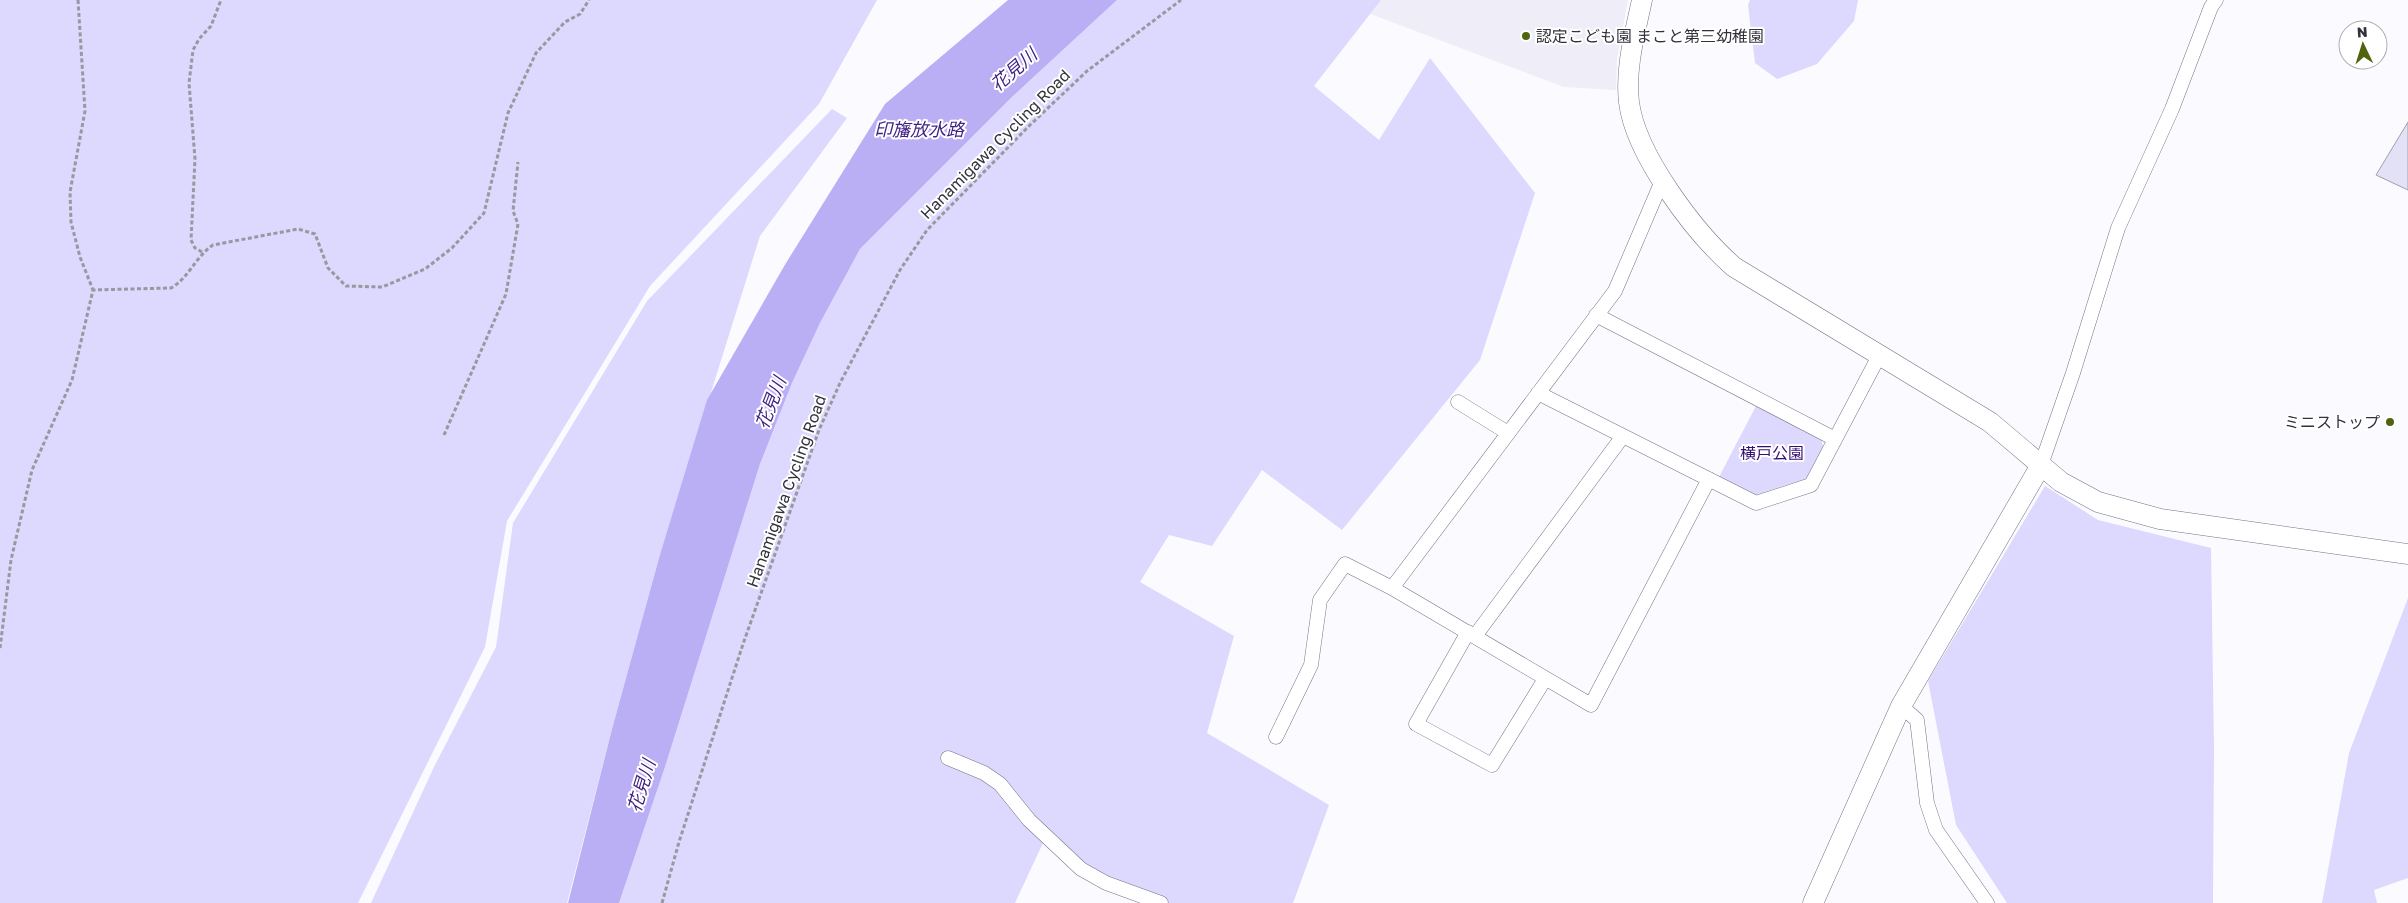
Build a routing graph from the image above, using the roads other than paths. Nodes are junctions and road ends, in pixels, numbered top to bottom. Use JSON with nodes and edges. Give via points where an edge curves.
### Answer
{"nodes":[{"id":1,"x":1642,"y":0,"type":"edge"},
{"id":2,"x":2216,"y":0,"type":"edge"},
{"id":3,"x":1662,"y":181,"type":"junction"},
{"id":4,"x":1596,"y":315,"type":"junction"},
{"id":5,"x":1879,"y":356,"type":"junction"},
{"id":6,"x":1538,"y":393,"type":"junction"},
{"id":7,"x":1458,"y":402,"type":"dead end"},
{"id":8,"x":1508,"y":433,"type":"junction"},
{"id":9,"x":1623,"y":436,"type":"junction"},
{"id":10,"x":1835,"y":440,"type":"junction"},
{"id":11,"x":2041,"y":465,"type":"junction"},
{"id":12,"x":1709,"y":479,"type":"junction"},
{"id":13,"x":2408,"y":554,"type":"edge"},
{"id":14,"x":1392,"y":588,"type":"junction"},
{"id":15,"x":1472,"y":634,"type":"junction"},
{"id":16,"x":1545,"y":679,"type":"junction"},
{"id":17,"x":1901,"y":706,"type":"junction"},
{"id":18,"x":1276,"y":737,"type":"dead end"},
{"id":19,"x":948,"y":758,"type":"dead end"},
{"id":20,"x":1161,"y":903,"type":"edge"},
{"id":21,"x":1813,"y":903,"type":"edge"},
{"id":22,"x":1987,"y":903,"type":"edge"}],
"edges":[{"from":1,"to":3,"type":"street","via":[[1628,68],[1629,103],[1640,141]]},
{"from":2,"to":11,"type":"street","via":[[2172,109],[2118,228]]},
{"from":3,"to":4,"type":"street","via":[[1615,291]]},
{"from":3,"to":5,"type":"street","via":[[1716,252],[1734,267]]},
{"from":4,"to":6,"type":"street"},
{"from":4,"to":10,"type":"street"},
{"from":5,"to":10,"type":"street"},
{"from":5,"to":11,"type":"street","via":[[1990,422]]},
{"from":6,"to":8,"type":"street"},
{"from":6,"to":9,"type":"street"},
{"from":7,"to":8,"type":"street"},
{"from":8,"to":14,"type":"street"},
{"from":9,"to":12,"type":"street"},
{"from":9,"to":15,"type":"street"},
{"from":10,"to":12,"type":"street","via":[[1811,484],[1756,503]]},
{"from":11,"to":13,"type":"street","via":[[2061,482],[2098,502],[2160,519]]},
{"from":11,"to":17,"type":"street"},
{"from":12,"to":16,"type":"street","via":[[1592,705]]},
{"from":14,"to":15,"type":"street"},
{"from":14,"to":18,"type":"street","via":[[1345,564],[1320,600],[1311,665]]},
{"from":15,"to":16,"type":"street"},
{"from":15,"to":16,"type":"street","via":[[1416,724],[1492,765]]},
{"from":17,"to":21,"type":"street"},
{"from":17,"to":22,"type":"street","via":[[1917,720],[1927,803],[1936,830]]},
{"from":19,"to":20,"type":"street","via":[[984,773],[1000,784],[1030,820],[1081,869],[1106,883]]}]}
